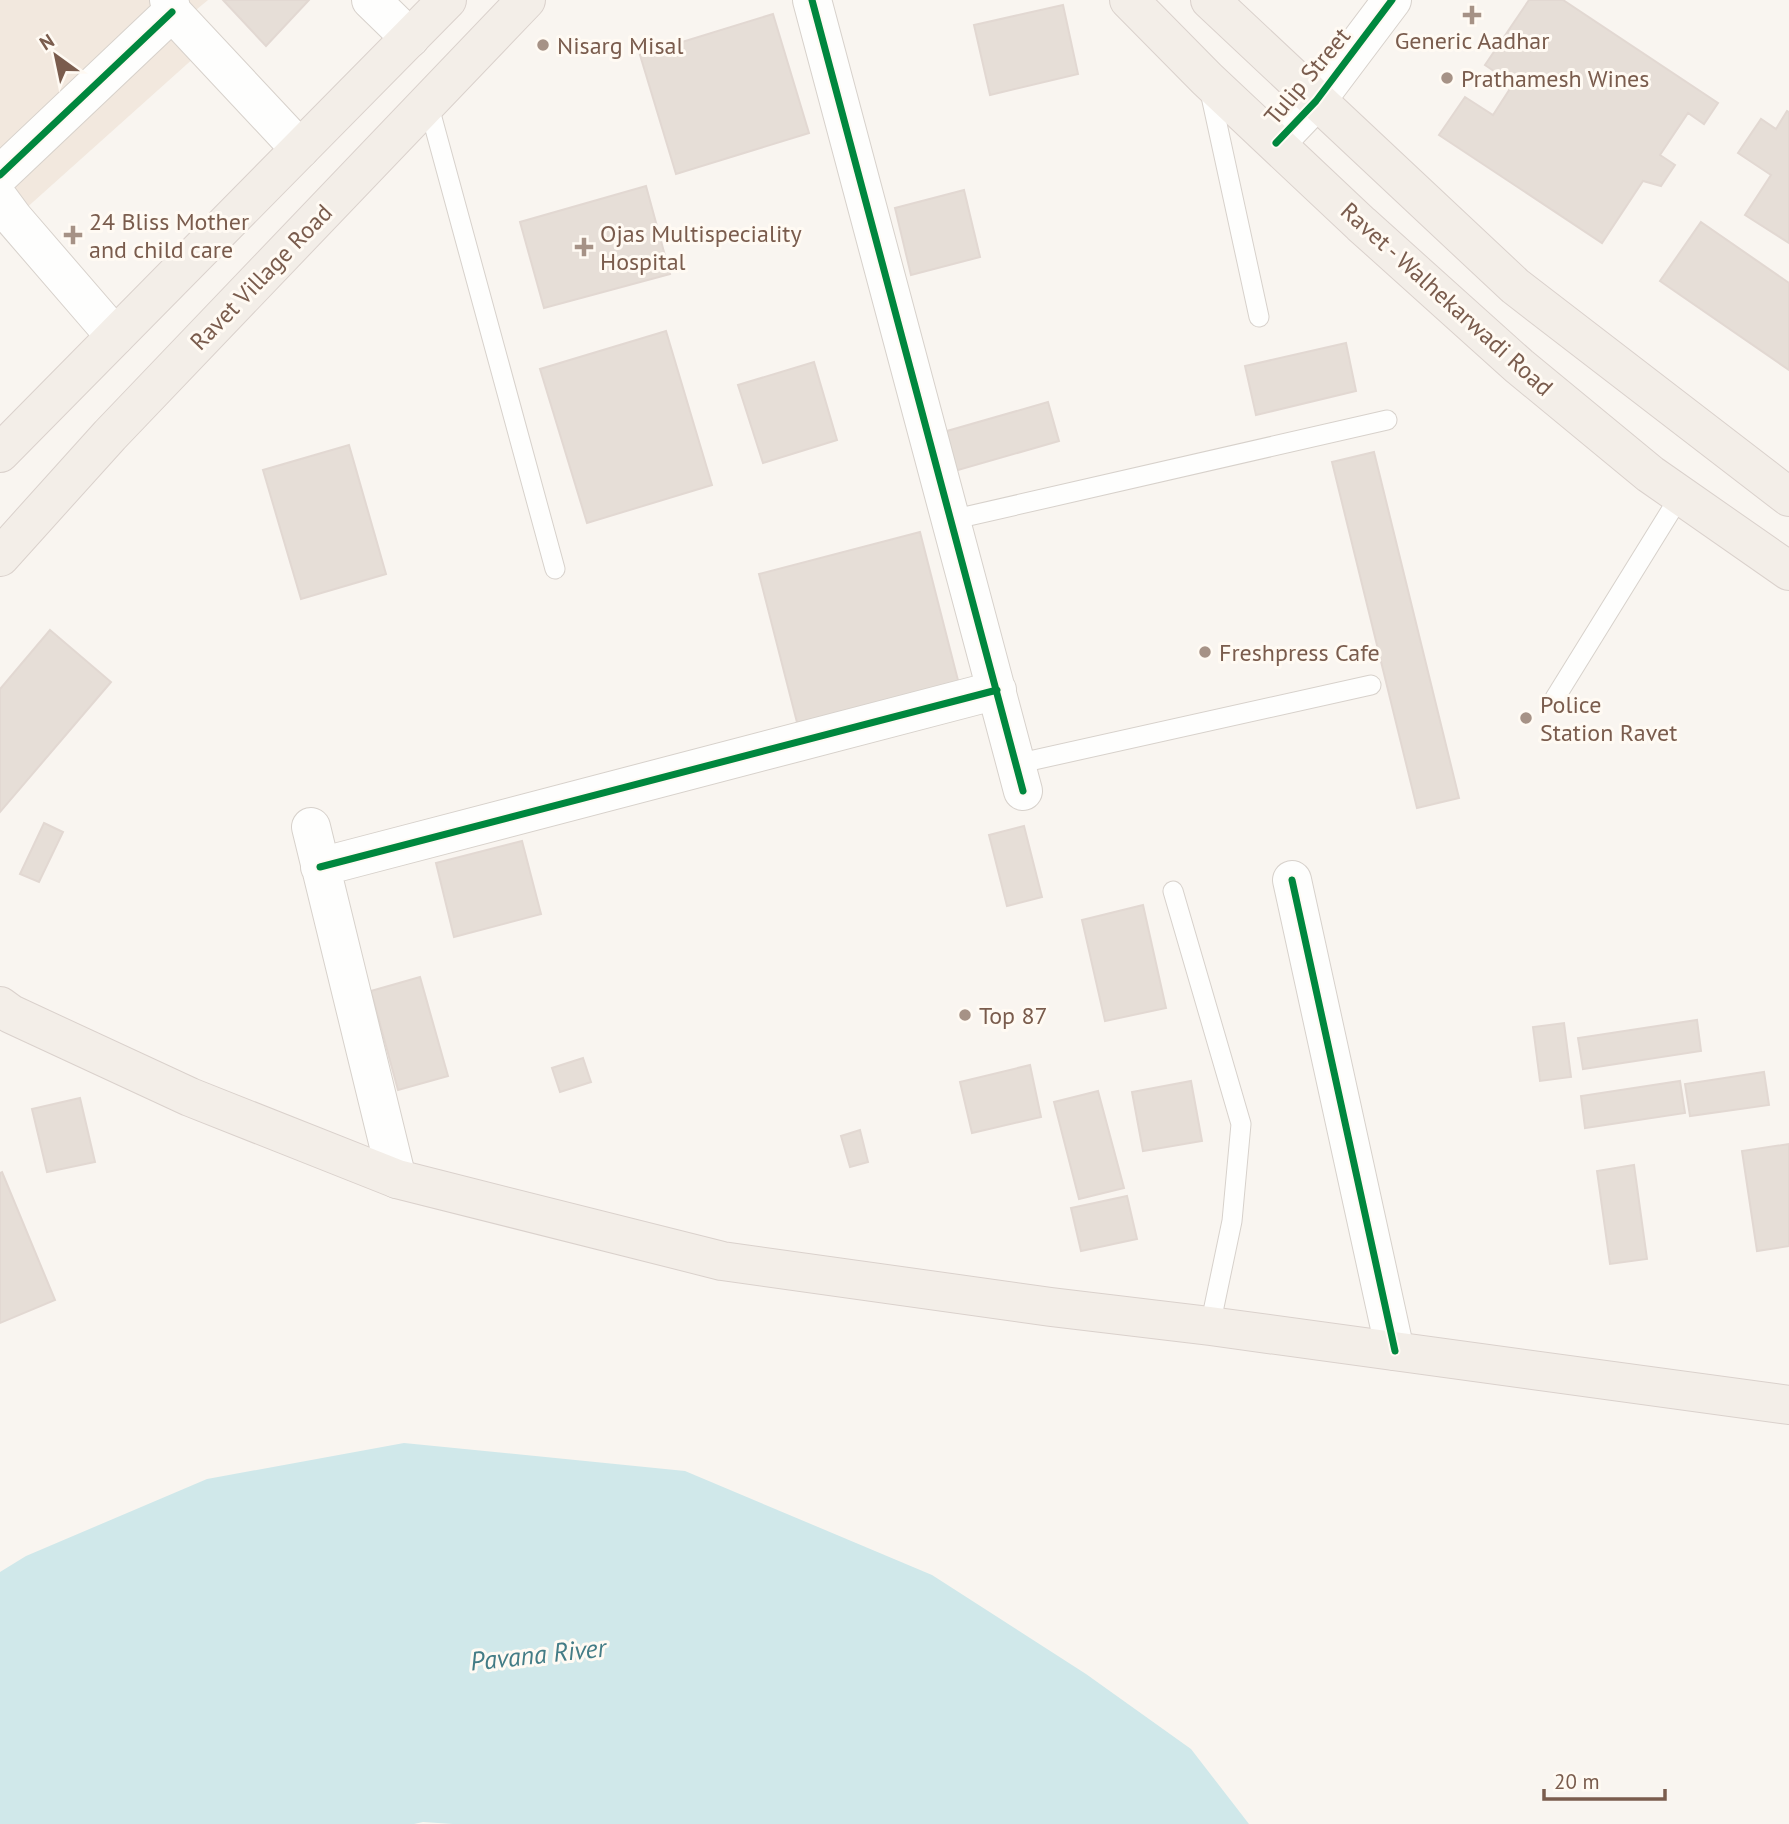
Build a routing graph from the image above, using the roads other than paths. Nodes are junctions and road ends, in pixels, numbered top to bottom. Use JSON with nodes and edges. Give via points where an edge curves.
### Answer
{"nodes":[{"id":1,"x":371,"y":0,"type":"edge"},
{"id":2,"x":447,"y":0,"type":"edge"},
{"id":3,"x":526,"y":0,"type":"edge"},
{"id":4,"x":812,"y":0,"type":"edge"},
{"id":5,"x":1129,"y":0,"type":"edge"},
{"id":6,"x":1210,"y":0,"type":"edge"},
{"id":7,"x":1392,"y":0,"type":"edge"},
{"id":8,"x":171,"y":6,"type":"edge"},
{"id":9,"x":410,"y":38,"type":"junction"},
{"id":10,"x":1207,"y":79,"type":"junction"},
{"id":11,"x":1316,"y":101,"type":"junction"},
{"id":12,"x":428,"y":103,"type":"junction"},
{"id":13,"x":1276,"y":143,"type":"junction"},
{"id":14,"x":300,"y":149,"type":"junction"},
{"id":15,"x":0,"y":175,"type":"edge"},
{"id":16,"x":0,"y":200,"type":"edge"},
{"id":17,"x":1259,"y":317,"type":"dead end"},
{"id":18,"x":115,"y":336,"type":"junction"},
{"id":19,"x":1387,"y":420,"type":"dead end"},
{"id":20,"x":0,"y":453,"type":"edge"},
{"id":21,"x":1679,"y":496,"type":"junction"},
{"id":22,"x":1789,"y":497,"type":"edge"},
{"id":23,"x":951,"y":520,"type":"junction"},
{"id":24,"x":0,"y":557,"type":"edge"},
{"id":25,"x":555,"y":569,"type":"dead end"},
{"id":26,"x":1789,"y":571,"type":"edge"},
{"id":27,"x":1371,"y":685,"type":"dead end"},
{"id":28,"x":997,"y":690,"type":"junction"},
{"id":29,"x":1555,"y":698,"type":"dead end"},
{"id":30,"x":1020,"y":778,"type":"joint"},
{"id":31,"x":312,"y":827,"type":"dead end"},
{"id":32,"x":320,"y":867,"type":"junction"},
{"id":33,"x":1293,"y":880,"type":"dead end"},
{"id":34,"x":1173,"y":891,"type":"dead end"},
{"id":35,"x":4,"y":1010,"type":"edge"},
{"id":36,"x":397,"y":1179,"type":"junction"},
{"id":37,"x":1210,"y":1326,"type":"junction"},
{"id":38,"x":1395,"y":1350,"type":"junction"},
{"id":39,"x":1789,"y":1405,"type":"edge"}],
"edges":[{"from":1,"to":9,"type":"street"},
{"from":2,"to":9,"type":"main road"},
{"from":3,"to":12,"type":"main road","name":"Ravet Village Road"},
{"from":4,"to":23,"type":"street"},
{"from":5,"to":10,"type":"main road","name":"Ravet - Walhekarwadi Road"},
{"from":6,"to":11,"type":"main road"},
{"from":7,"to":11,"type":"street","name":"Tulip Street"},
{"from":8,"to":14,"type":"street"},
{"from":8,"to":15,"type":"street"},
{"from":9,"to":14,"type":"main road"},
{"from":10,"to":13,"type":"main road","name":"Ravet - Walhekarwadi Road"},
{"from":10,"to":17,"type":"lane"},
{"from":11,"to":13,"type":"street","name":"Tulip Street"},
{"from":11,"to":22,"type":"main road","via":[[1515,286]]},
{"from":12,"to":24,"type":"main road","name":"Ravet Village Road","via":[[110,435]]},
{"from":12,"to":25,"type":"lane"},
{"from":13,"to":21,"type":"main road","name":"Ravet - Walhekarwadi Road","via":[[1474,326]]},
{"from":14,"to":18,"type":"main road"},
{"from":16,"to":18,"type":"street"},
{"from":18,"to":20,"type":"main road"},
{"from":19,"to":23,"type":"lane"},
{"from":21,"to":26,"type":"main road","name":"Ravet - Walhekarwadi Road"},
{"from":21,"to":29,"type":"lane"},
{"from":23,"to":28,"type":"street"},
{"from":27,"to":30,"type":"lane"},
{"from":28,"to":30,"type":"street"},
{"from":28,"to":32,"type":"street"},
{"from":31,"to":32,"type":"street"},
{"from":32,"to":36,"type":"street"},
{"from":33,"to":38,"type":"street"},
{"from":34,"to":37,"type":"lane","via":[[1241,1124],[1232,1221]]},
{"from":35,"to":36,"type":"main road","via":[[190,1097]]},
{"from":36,"to":37,"type":"main road","via":[[722,1261]]},
{"from":37,"to":38,"type":"main road"},
{"from":38,"to":39,"type":"main road"}]}
